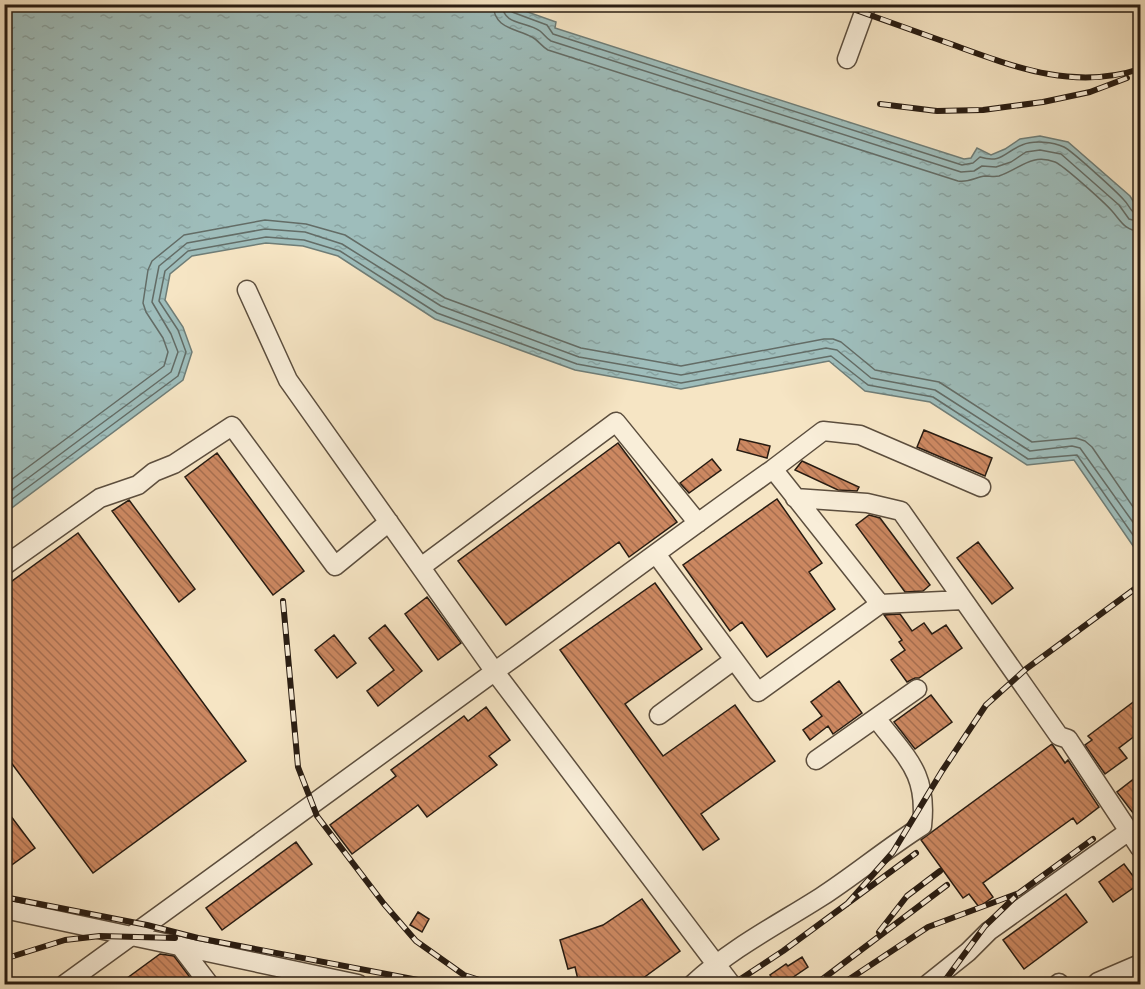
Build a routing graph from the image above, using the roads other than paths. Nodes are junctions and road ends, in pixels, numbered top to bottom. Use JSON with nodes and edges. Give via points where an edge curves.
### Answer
{"nodes":[{"id":1,"x":867,"y":4,"type":"edge"},
{"id":2,"x":847,"y":60,"type":"dead end"},
{"id":3,"x":246,"y":290,"type":"dead end"},
{"id":4,"x":773,"y":469,"type":"junction"},
{"id":5,"x":981,"y":487,"type":"dead end"},
{"id":6,"x":795,"y":498,"type":"junction"},
{"id":7,"x":389,"y":522,"type":"junction"},
{"id":8,"x":698,"y":523,"type":"junction"},
{"id":9,"x":656,"y":554,"type":"junction"},
{"id":10,"x":4,"y":566,"type":"edge"},
{"id":11,"x":421,"y":567,"type":"junction"},
{"id":12,"x":963,"y":600,"type":"junction"},
{"id":13,"x":880,"y":604,"type":"junction"},
{"id":14,"x":734,"y":660,"type":"junction"},
{"id":15,"x":495,"y":672,"type":"junction"},
{"id":16,"x":917,"y":689,"type":"dead end"},
{"id":17,"x":659,"y":715,"type":"dead end"},
{"id":18,"x":876,"y":718,"type":"junction"},
{"id":19,"x":816,"y":759,"type":"dead end"},
{"id":20,"x":1129,"y":831,"type":"junction"},
{"id":21,"x":1140,"y":848,"type":"edge"},
{"id":22,"x":4,"y":909,"type":"edge"},
{"id":23,"x":132,"y":936,"type":"junction"},
{"id":24,"x":180,"y":946,"type":"junction"},
{"id":25,"x":714,"y":964,"type":"junction"},
{"id":26,"x":1140,"y":964,"type":"edge"},
{"id":27,"x":65,"y":984,"type":"edge"},
{"id":28,"x":209,"y":984,"type":"edge"},
{"id":29,"x":358,"y":984,"type":"edge"},
{"id":30,"x":693,"y":984,"type":"edge"},
{"id":31,"x":731,"y":984,"type":"edge"},
{"id":32,"x":928,"y":984,"type":"edge"},
{"id":33,"x":1096,"y":984,"type":"edge"}],
"edges":[{"from":1,"to":2,"type":"lane"},
{"from":3,"to":7,"type":"lane","via":[[288,380]]},
{"from":4,"to":5,"type":"lane","via":[[823,431],[860,435]]},
{"from":4,"to":6,"type":"lane"},
{"from":4,"to":8,"type":"lane"},
{"from":6,"to":12,"type":"lane","via":[[867,502],[901,512]]},
{"from":6,"to":13,"type":"lane"},
{"from":7,"to":10,"type":"lane","via":[[335,566],[232,426],[138,485],[100,498]]},
{"from":7,"to":11,"type":"lane"},
{"from":8,"to":9,"type":"lane"},
{"from":8,"to":11,"type":"lane","via":[[616,422]]},
{"from":9,"to":14,"type":"lane"},
{"from":9,"to":15,"type":"lane"},
{"from":11,"to":15,"type":"lane"},
{"from":12,"to":13,"type":"lane"},
{"from":12,"to":20,"type":"lane","via":[[1059,736],[1068,739]]},
{"from":13,"to":14,"type":"lane","via":[[758,692]]},
{"from":14,"to":17,"type":"lane"},
{"from":15,"to":23,"type":"lane"},
{"from":15,"to":25,"type":"lane"},
{"from":16,"to":18,"type":"lane"},
{"from":18,"to":19,"type":"lane"},
{"from":18,"to":25,"type":"lane","via":[[918,776],[924,806],[922,826],[824,895]]},
{"from":20,"to":21,"type":"lane"},
{"from":20,"to":32,"type":"lane","via":[[989,931]]},
{"from":22,"to":23,"type":"lane"},
{"from":23,"to":24,"type":"lane"},
{"from":23,"to":27,"type":"lane"},
{"from":24,"to":28,"type":"lane"},
{"from":24,"to":29,"type":"lane"},
{"from":25,"to":30,"type":"lane"},
{"from":25,"to":31,"type":"lane"},
{"from":26,"to":33,"type":"lane"}]}
